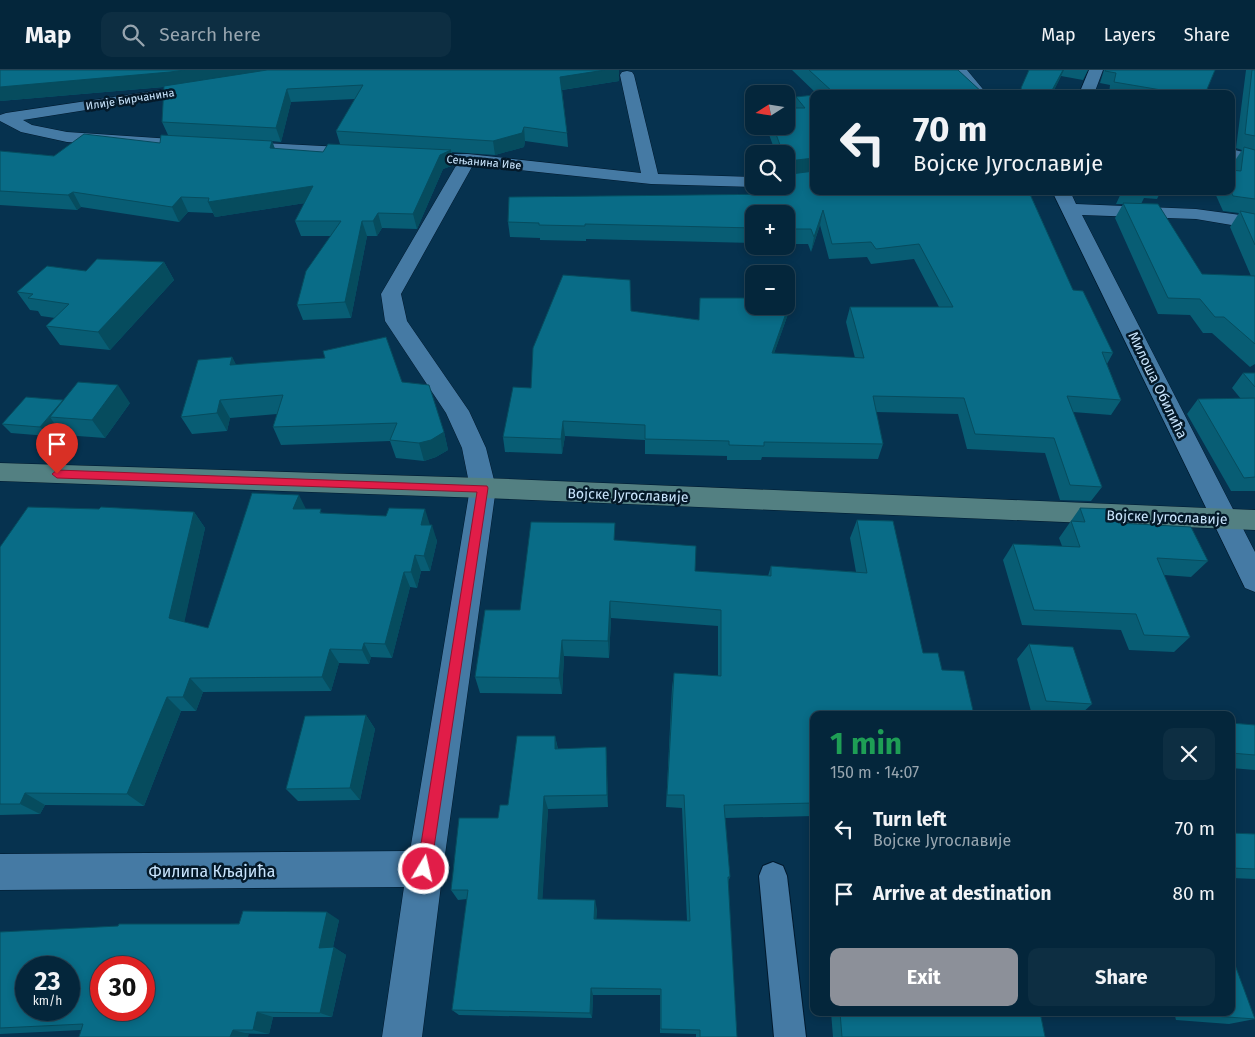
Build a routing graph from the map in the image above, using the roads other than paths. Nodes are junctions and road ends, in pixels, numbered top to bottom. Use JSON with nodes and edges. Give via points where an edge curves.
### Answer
{"nodes":[{"id":1,"x":959,"y":70,"type":"edge"},
{"id":2,"x":1096,"y":70,"type":"edge"},
{"id":3,"x":627,"y":75,"type":"dead end"},
{"id":4,"x":218,"y":86,"type":"edge"},
{"id":5,"x":976,"y":90,"type":"edge"},
{"id":6,"x":1088,"y":90,"type":"edge"},
{"id":7,"x":4,"y":119,"type":"edge"},
{"id":8,"x":380,"y":154,"type":"edge"},
{"id":9,"x":1235,"y":155,"type":"edge"},
{"id":10,"x":439,"y":158,"type":"edge"},
{"id":11,"x":468,"y":159,"type":"junction"},
{"id":12,"x":1255,"y":160,"type":"edge"},
{"id":13,"x":651,"y":179,"type":"junction"},
{"id":14,"x":810,"y":179,"type":"edge"},
{"id":15,"x":795,"y":181,"type":"edge"},
{"id":16,"x":745,"y":182,"type":"edge"},
{"id":17,"x":1066,"y":200,"type":"edge"},
{"id":18,"x":1255,"y":223,"type":"edge"},
{"id":19,"x":0,"y":472,"type":"edge"},
{"id":20,"x":483,"y":488,"type":"junction"},
{"id":21,"x":1226,"y":520,"type":"junction"},
{"id":22,"x":1255,"y":520,"type":"edge"},
{"id":23,"x":1255,"y":580,"type":"edge"},
{"id":24,"x":424,"y":869,"type":"junction"},
{"id":25,"x":0,"y":872,"type":"edge"},
{"id":26,"x":773,"y":876,"type":"dead end"},
{"id":27,"x":402,"y":1037,"type":"edge"},
{"id":28,"x":790,"y":1037,"type":"edge"}],
"edges":[{"from":1,"to":5,"type":"street"},
{"from":2,"to":6,"type":"street"},
{"from":3,"to":13,"type":"street"},
{"from":4,"to":7,"type":"street","name":"Илије Бирчанина"},
{"from":7,"to":8,"type":"street","via":[[27,129],[67,137]]},
{"from":9,"to":12,"type":"street"},
{"from":10,"to":11,"type":"street","name":"Сењанина Иве"},
{"from":11,"to":13,"type":"street","name":"Сењанина Иве"},
{"from":11,"to":20,"type":"street","via":[[391,294],[396,321],[456,411],[474,448]]},
{"from":13,"to":16,"type":"street","name":"Сењанина Иве"},
{"from":14,"to":15,"type":"street"},
{"from":17,"to":18,"type":"street"},
{"from":17,"to":21,"type":"street","name":"Милоша Обилића"},
{"from":19,"to":20,"type":"main road","name":"Војске Југославије"},
{"from":20,"to":21,"type":"main road","name":"Војске Југославије"},
{"from":20,"to":24,"type":"street"},
{"from":21,"to":22,"type":"main road","name":"Војске Југославије"},
{"from":21,"to":23,"type":"street","name":"Милоша Обилића"},
{"from":24,"to":25,"type":"street","name":"Филипа Кљајића"},
{"from":24,"to":27,"type":"street"},
{"from":26,"to":28,"type":"lane"}]}
